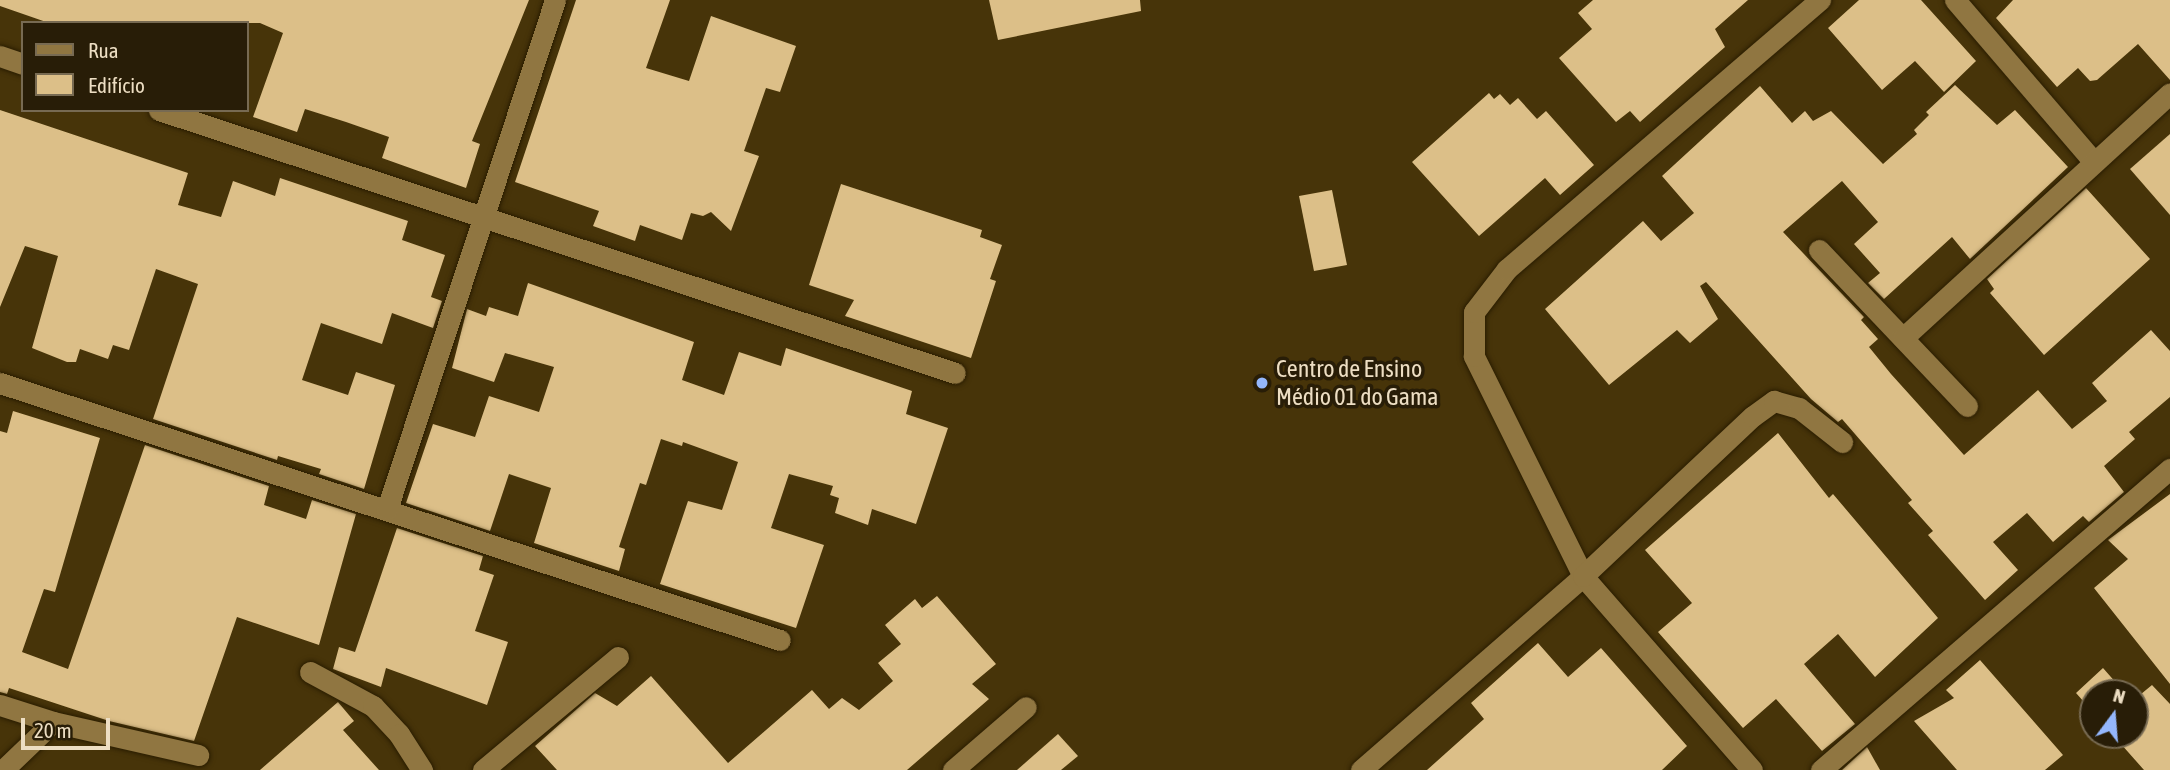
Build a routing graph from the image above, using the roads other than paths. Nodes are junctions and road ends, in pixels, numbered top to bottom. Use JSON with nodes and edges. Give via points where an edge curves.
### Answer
{"nodes":[{"id":1,"x":555,"y":0,"type":"edge"},
{"id":2,"x":1820,"y":0,"type":"edge"},
{"id":3,"x":1955,"y":0,"type":"edge"},
{"id":4,"x":0,"y":56,"type":"edge"},
{"id":5,"x":21,"y":63,"type":"edge"},
{"id":6,"x":2170,"y":93,"type":"edge"},
{"id":7,"x":165,"y":112,"type":"edge"},
{"id":8,"x":2094,"y":162,"type":"junction"},
{"id":9,"x":482,"y":217,"type":"junction"},
{"id":10,"x":1819,"y":250,"type":"dead end"},
{"id":11,"x":1903,"y":338,"type":"junction"},
{"id":12,"x":955,"y":373,"type":"dead end"},
{"id":13,"x":0,"y":383,"type":"edge"},
{"id":14,"x":1967,"y":406,"type":"dead end"},
{"id":15,"x":1842,"y":442,"type":"dead end"},
{"id":16,"x":2170,"y":468,"type":"edge"},
{"id":17,"x":387,"y":509,"type":"junction"},
{"id":18,"x":1583,"y":576,"type":"junction"},
{"id":19,"x":780,"y":640,"type":"dead end"},
{"id":20,"x":618,"y":657,"type":"dead end"},
{"id":21,"x":310,"y":672,"type":"dead end"},
{"id":22,"x":0,"y":705,"type":"edge"},
{"id":23,"x":1026,"y":707,"type":"dead end"},
{"id":24,"x":53,"y":722,"type":"junction"},
{"id":25,"x":198,"y":755,"type":"dead end"},
{"id":26,"x":3,"y":770,"type":"edge"},
{"id":27,"x":422,"y":770,"type":"edge"},
{"id":28,"x":483,"y":770,"type":"edge"},
{"id":29,"x":953,"y":770,"type":"edge"},
{"id":30,"x":1361,"y":770,"type":"edge"},
{"id":31,"x":1752,"y":770,"type":"edge"},
{"id":32,"x":1821,"y":770,"type":"edge"}],
"edges":[{"from":1,"to":9,"type":"street"},
{"from":2,"to":18,"type":"street","via":[[1507,269],[1475,312],[1474,356]]},
{"from":3,"to":8,"type":"street"},
{"from":4,"to":5,"type":"street"},
{"from":6,"to":8,"type":"street"},
{"from":7,"to":9,"type":"street"},
{"from":8,"to":11,"type":"street"},
{"from":9,"to":12,"type":"street"},
{"from":9,"to":17,"type":"street"},
{"from":10,"to":11,"type":"street"},
{"from":11,"to":14,"type":"street"},
{"from":13,"to":17,"type":"street"},
{"from":15,"to":18,"type":"street","via":[[1799,408],[1774,401]]},
{"from":16,"to":32,"type":"street"},
{"from":17,"to":19,"type":"street"},
{"from":18,"to":30,"type":"street"},
{"from":18,"to":31,"type":"street"},
{"from":20,"to":28,"type":"street"},
{"from":21,"to":27,"type":"street","via":[[373,706],[399,734]]},
{"from":22,"to":24,"type":"street"},
{"from":23,"to":29,"type":"street"},
{"from":24,"to":25,"type":"street"},
{"from":24,"to":26,"type":"street"}]}
